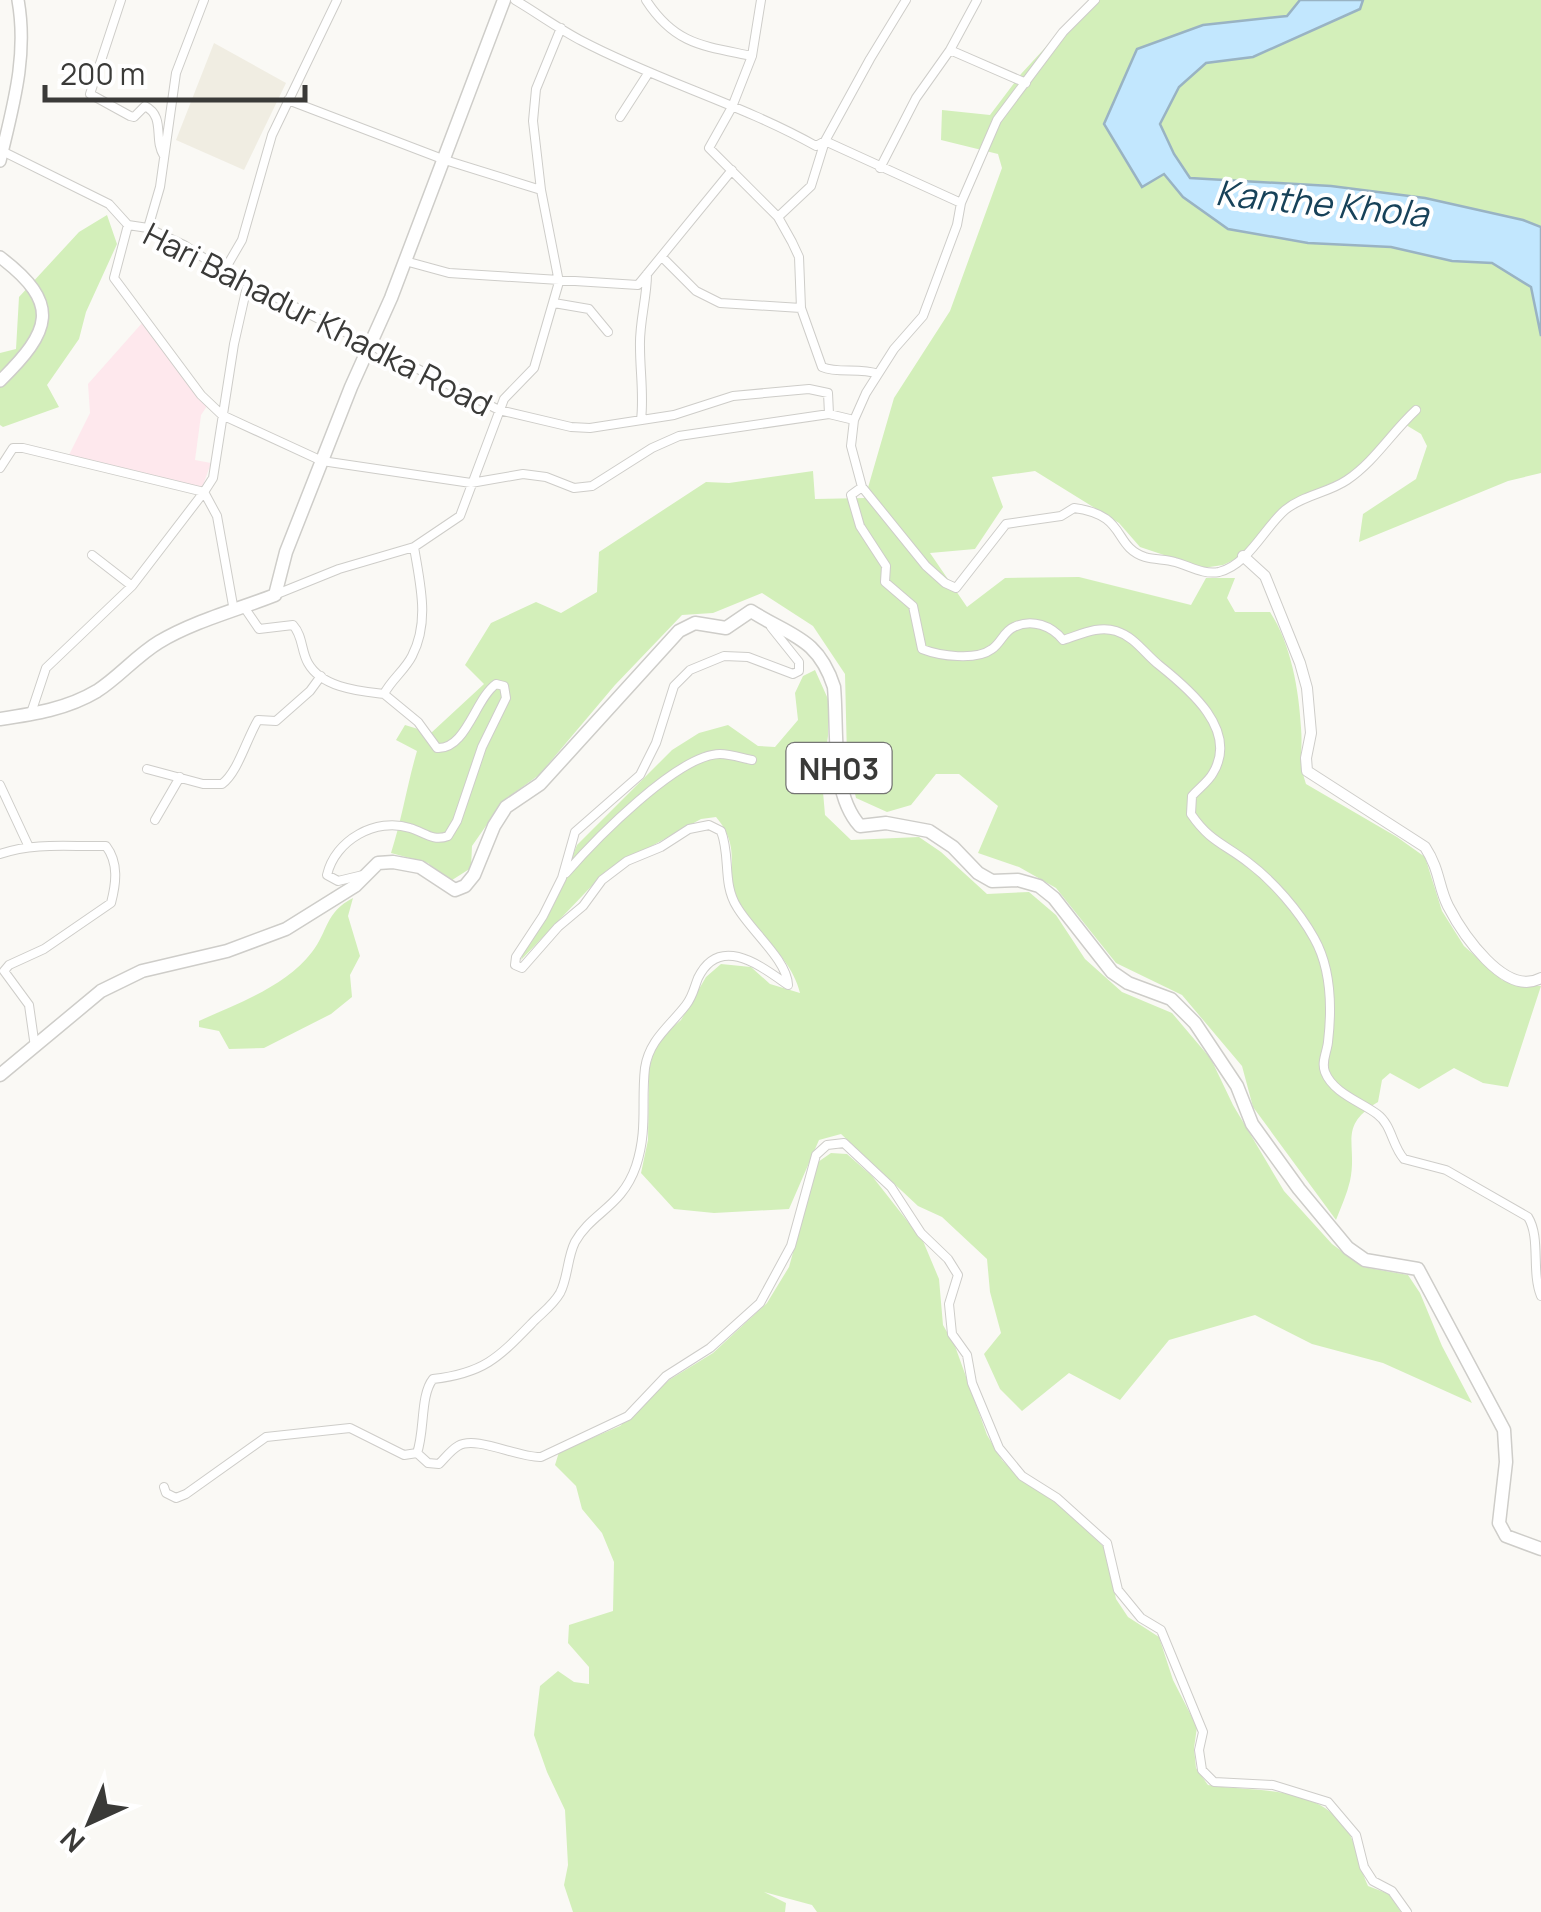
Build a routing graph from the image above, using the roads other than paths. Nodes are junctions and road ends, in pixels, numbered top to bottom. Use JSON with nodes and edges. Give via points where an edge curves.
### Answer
{"nodes":[{"id":1,"x":18,"y":0,"type":"edge"},
{"id":2,"x":122,"y":0,"type":"edge"},
{"id":3,"x":204,"y":0,"type":"edge"},
{"id":4,"x":337,"y":0,"type":"edge"},
{"id":5,"x":504,"y":0,"type":"edge"},
{"id":6,"x":515,"y":0,"type":"edge"},
{"id":7,"x":646,"y":0,"type":"edge"},
{"id":8,"x":762,"y":0,"type":"edge"},
{"id":9,"x":906,"y":0,"type":"edge"},
{"id":10,"x":978,"y":0,"type":"edge"},
{"id":11,"x":1096,"y":0,"type":"edge"},
{"id":12,"x":561,"y":28,"type":"junction"},
{"id":13,"x":950,"y":50,"type":"junction"},
{"id":14,"x":752,"y":56,"type":"junction"},
{"id":15,"x":649,"y":72,"type":"junction"},
{"id":16,"x":1026,"y":82,"type":"junction"},
{"id":17,"x":288,"y":100,"type":"junction"},
{"id":18,"x":732,"y":107,"type":"junction"},
{"id":19,"x":620,"y":117,"type":"dead end"},
{"id":20,"x":826,"y":142,"type":"junction"},
{"id":21,"x":1,"y":156,"type":"edge"},
{"id":22,"x":164,"y":156,"type":"junction"},
{"id":23,"x":445,"y":160,"type":"junction"},
{"id":24,"x":880,"y":168,"type":"junction"},
{"id":25,"x":732,"y":170,"type":"junction"},
{"id":26,"x":541,"y":190,"type":"junction"},
{"id":27,"x":961,"y":203,"type":"junction"},
{"id":28,"x":778,"y":217,"type":"junction"},
{"id":29,"x":128,"y":225,"type":"junction"},
{"id":30,"x":148,"y":228,"type":"junction"},
{"id":31,"x":0,"y":257,"type":"edge"},
{"id":32,"x":662,"y":257,"type":"junction"},
{"id":33,"x":405,"y":261,"type":"junction"},
{"id":34,"x":224,"y":271,"type":"junction"},
{"id":35,"x":647,"y":274,"type":"junction"},
{"id":36,"x":248,"y":282,"type":"junction"},
{"id":37,"x":560,"y":282,"type":"junction"},
{"id":38,"x":554,"y":303,"type":"junction"},
{"id":39,"x":801,"y":308,"type":"junction"},
{"id":40,"x":608,"y":332,"type":"dead end"},
{"id":41,"x":369,"y":345,"type":"junction"},
{"id":42,"x":878,"y":374,"type":"junction"},
{"id":43,"x":0,"y":381,"type":"edge"},
{"id":44,"x":499,"y":410,"type":"junction"},
{"id":45,"x":1416,"y":410,"type":"dead end"},
{"id":46,"x":829,"y":414,"type":"junction"},
{"id":47,"x":222,"y":415,"type":"junction"},
{"id":48,"x":674,"y":415,"type":"junction"},
{"id":49,"x":642,"y":420,"type":"junction"},
{"id":50,"x":854,"y":420,"type":"junction"},
{"id":51,"x":680,"y":436,"type":"junction"},
{"id":52,"x":322,"y":461,"type":"junction"},
{"id":53,"x":0,"y":468,"type":"edge"},
{"id":54,"x":471,"y":483,"type":"junction"},
{"id":55,"x":862,"y":487,"type":"junction"},
{"id":56,"x":204,"y":492,"type":"junction"},
{"id":57,"x":414,"y":547,"type":"junction"},
{"id":58,"x":92,"y":555,"type":"dead end"},
{"id":59,"x":1243,"y":556,"type":"junction"},
{"id":60,"x":132,"y":586,"type":"junction"},
{"id":61,"x":275,"y":595,"type":"junction"},
{"id":62,"x":239,"y":609,"type":"junction"},
{"id":63,"x":764,"y":620,"type":"junction"},
{"id":64,"x":321,"y":676,"type":"junction"},
{"id":65,"x":384,"y":694,"type":"junction"},
{"id":66,"x":30,"y":715,"type":"junction"},
{"id":67,"x":0,"y":718,"type":"edge"},
{"id":68,"x":752,"y":760,"type":"dead end"},
{"id":69,"x":146,"y":769,"type":"dead end"},
{"id":70,"x":180,"y":778,"type":"junction"},
{"id":71,"x":0,"y":785,"type":"edge"},
{"id":72,"x":8,"y":800,"type":"junction"},
{"id":73,"x":0,"y":809,"type":"edge"},
{"id":74,"x":155,"y":820,"type":"dead end"},
{"id":75,"x":28,"y":845,"type":"junction"},
{"id":76,"x":0,"y":854,"type":"edge"},
{"id":77,"x":364,"y":874,"type":"junction"},
{"id":78,"x":562,"y":878,"type":"junction"},
{"id":79,"x":1541,"y":978,"type":"edge"},
{"id":80,"x":34,"y":1047,"type":"junction"},
{"id":81,"x":0,"y":1075,"type":"edge"},
{"id":82,"x":1541,"y":1296,"type":"edge"},
{"id":83,"x":417,"y":1453,"type":"junction"},
{"id":84,"x":164,"y":1487,"type":"dead end"},
{"id":85,"x":1541,"y":1549,"type":"edge"},
{"id":86,"x":1407,"y":1912,"type":"edge"}],
"edges":[{"from":1,"to":21,"type":"main road","via":[[23,50]]},
{"from":2,"to":22,"type":"street","via":[[90,94],[130,116],[145,106],[153,110]]},
{"from":3,"to":22,"type":"street","via":[[176,73]]},
{"from":4,"to":17,"type":"street"},
{"from":5,"to":23,"type":"main road"},
{"from":6,"to":12,"type":"street"},
{"from":7,"to":14,"type":"street","via":[[682,39]]},
{"from":8,"to":14,"type":"street"},
{"from":9,"to":20,"type":"street"},
{"from":10,"to":13,"type":"street"},
{"from":11,"to":16,"type":"street","via":[[1062,32]]},
{"from":12,"to":15,"type":"street"},
{"from":12,"to":26,"type":"street","via":[[536,89]]},
{"from":13,"to":16,"type":"street"},
{"from":13,"to":24,"type":"street"},
{"from":14,"to":18,"type":"street"},
{"from":15,"to":18,"type":"street"},
{"from":15,"to":19,"type":"street"},
{"from":16,"to":27,"type":"street","via":[[984,144]]},
{"from":17,"to":23,"type":"street"},
{"from":17,"to":34,"type":"street","via":[[258,174],[242,240]]},
{"from":18,"to":20,"type":"street","via":[[816,146]]},
{"from":18,"to":25,"type":"street","via":[[710,148]]},
{"from":20,"to":24,"type":"street"},
{"from":20,"to":28,"type":"street","via":[[811,186]]},
{"from":21,"to":29,"type":"street","name":"Hari Bahadur Khadka Road","via":[[109,204]]},
{"from":22,"to":30,"type":"street"},
{"from":23,"to":26,"type":"street"},
{"from":23,"to":33,"type":"main road"},
{"from":24,"to":27,"type":"street"},
{"from":25,"to":28,"type":"street"},
{"from":25,"to":32,"type":"street"},
{"from":26,"to":37,"type":"street"},
{"from":27,"to":42,"type":"street","via":[[924,316]]},
{"from":28,"to":39,"type":"street","via":[[800,257]]},
{"from":29,"to":30,"type":"street","name":"Hari Bahadur Khadka Road"},
{"from":29,"to":47,"type":"street","via":[[117,285]]},
{"from":30,"to":34,"type":"street","name":"Hari Bahadur Khadka Road"},
{"from":31,"to":43,"type":"main road","via":[[35,290],[44,317],[39,334]]},
{"from":32,"to":35,"type":"street"},
{"from":32,"to":39,"type":"street","via":[[696,292],[720,303]]},
{"from":33,"to":37,"type":"street","via":[[449,273]]},
{"from":33,"to":41,"type":"main road"},
{"from":34,"to":36,"type":"street","name":"Hari Bahadur Khadka Road"},
{"from":35,"to":37,"type":"street","via":[[638,285]]},
{"from":35,"to":49,"type":"street"},
{"from":36,"to":41,"type":"street","name":"Hari Bahadur Khadka Road"},
{"from":36,"to":47,"type":"street"},
{"from":37,"to":38,"type":"street"},
{"from":38,"to":40,"type":"street","via":[[589,309]]},
{"from":38,"to":44,"type":"street","via":[[534,368]]},
{"from":39,"to":42,"type":"street","via":[[822,367]]},
{"from":41,"to":44,"type":"street","name":"Hari Bahadur Khadka Road"},
{"from":41,"to":52,"type":"main road"},
{"from":42,"to":50,"type":"street"},
{"from":44,"to":49,"type":"street","name":"Hari Bahadur Khadka Road","via":[[571,427]]},
{"from":44,"to":54,"type":"street"},
{"from":45,"to":59,"type":"street","via":[[1369,463],[1343,484],[1286,510]]},
{"from":46,"to":48,"type":"street","name":"Hari Bahadur Khadka Road","via":[[828,393],[808,389],[734,396]]},
{"from":46,"to":50,"type":"street"},
{"from":46,"to":51,"type":"street"},
{"from":47,"to":52,"type":"street"},
{"from":47,"to":56,"type":"street","via":[[213,478]]},
{"from":48,"to":49,"type":"street","name":"Hari Bahadur Khadka Road"},
{"from":48,"to":51,"type":"street"},
{"from":50,"to":55,"type":"street","via":[[852,446]]},
{"from":51,"to":54,"type":"street","via":[[592,486],[574,488],[522,474]]},
{"from":52,"to":54,"type":"street"},
{"from":52,"to":61,"type":"main road"},
{"from":53,"to":56,"type":"street","via":[[13,448],[23,448]]},
{"from":54,"to":57,"type":"street","via":[[460,516]]},
{"from":55,"to":59,"type":"street","via":[[926,566],[956,588],[1006,524],[1074,508],[1106,516],[1144,556],[1208,573],[1224,571]]},
{"from":55,"to":82,"type":"street","via":[[851,495],[860,526],[886,566],[885,582],[913,606],[922,649],[983,653],[1013,627],[1028,624],[1044,625],[1064,640],[1114,630],[1190,690],[1221,736],[1213,774],[1192,796],[1191,814],[1217,844],[1248,862],[1313,935],[1328,980],[1322,1067],[1328,1079],[1378,1114],[1404,1159],[1446,1170],[1528,1217],[1536,1228]]},
{"from":56,"to":60,"type":"street"},
{"from":56,"to":62,"type":"street","via":[[217,516]]},
{"from":57,"to":61,"type":"street"},
{"from":57,"to":65,"type":"street","via":[[424,608],[419,636]]},
{"from":58,"to":60,"type":"street"},
{"from":59,"to":79,"type":"street","via":[[1265,576],[1300,663],[1312,733],[1307,772],[1425,848],[1446,903],[1478,953],[1505,975],[1523,982]]},
{"from":60,"to":66,"type":"street","via":[[46,668]]},
{"from":61,"to":62,"type":"main road"},
{"from":62,"to":64,"type":"street","via":[[255,628],[292,625],[307,662]]},
{"from":62,"to":66,"type":"main road","via":[[155,644],[84,698]]},
{"from":63,"to":77,"type":"main road","via":[[752,611],[726,628],[694,623],[679,631],[540,784],[506,807],[465,886],[456,890],[420,867],[393,862]]},
{"from":63,"to":78,"type":"street","via":[[799,662],[799,671],[724,656],[690,670],[674,686],[640,774],[575,832]]},
{"from":63,"to":85,"type":"main road","number":"NH03","via":[[806,642],[830,675],[846,806],[860,826],[928,831],[992,881],[1039,886],[1112,972],[1171,998],[1195,1023],[1237,1086],[1252,1124],[1348,1248],[1365,1260],[1418,1269],[1504,1430],[1498,1523],[1506,1536]]},
{"from":64,"to":65,"type":"street"},
{"from":64,"to":70,"type":"street","via":[[276,721],[260,718],[234,774],[222,784]]},
{"from":65,"to":77,"type":"street","via":[[444,749],[463,732],[485,692],[504,686],[506,698],[448,836],[398,826],[364,831],[350,839],[327,875],[338,881]]},
{"from":66,"to":67,"type":"main road"},
{"from":68,"to":78,"type":"street","via":[[717,754],[672,772],[591,843]]},
{"from":69,"to":70,"type":"street"},
{"from":70,"to":74,"type":"street"},
{"from":71,"to":72,"type":"street"},
{"from":72,"to":73,"type":"street"},
{"from":72,"to":75,"type":"street"},
{"from":75,"to":76,"type":"street"},
{"from":75,"to":80,"type":"street","via":[[106,846],[116,870],[110,904],[4,971],[30,1006]]},
{"from":77,"to":80,"type":"main road","via":[[286,930],[142,971],[101,991]]},
{"from":78,"to":83,"type":"street","via":[[515,965],[522,968],[627,861],[709,825],[721,831],[727,846],[734,902],[784,965],[788,985],[744,957],[727,955],[699,976],[695,992],[652,1047],[646,1128],[624,1191],[574,1244],[562,1290],[520,1339],[468,1375],[432,1379]]},
{"from":80,"to":81,"type":"main road"},
{"from":83,"to":84,"type":"street","via":[[404,1456],[350,1428],[266,1437],[186,1494],[176,1498]]},
{"from":83,"to":86,"type":"street","via":[[439,1464],[460,1444],[473,1443],[541,1456],[628,1416],[666,1376],[760,1303],[792,1246],[816,1155],[827,1145],[844,1144],[891,1187],[958,1275],[949,1304],[952,1334],[967,1355],[999,1448],[1022,1476],[1107,1543],[1118,1590],[1160,1630],[1204,1732],[1202,1770],[1214,1782],[1274,1785],[1328,1802],[1356,1835],[1373,1881],[1392,1891]]}]}
